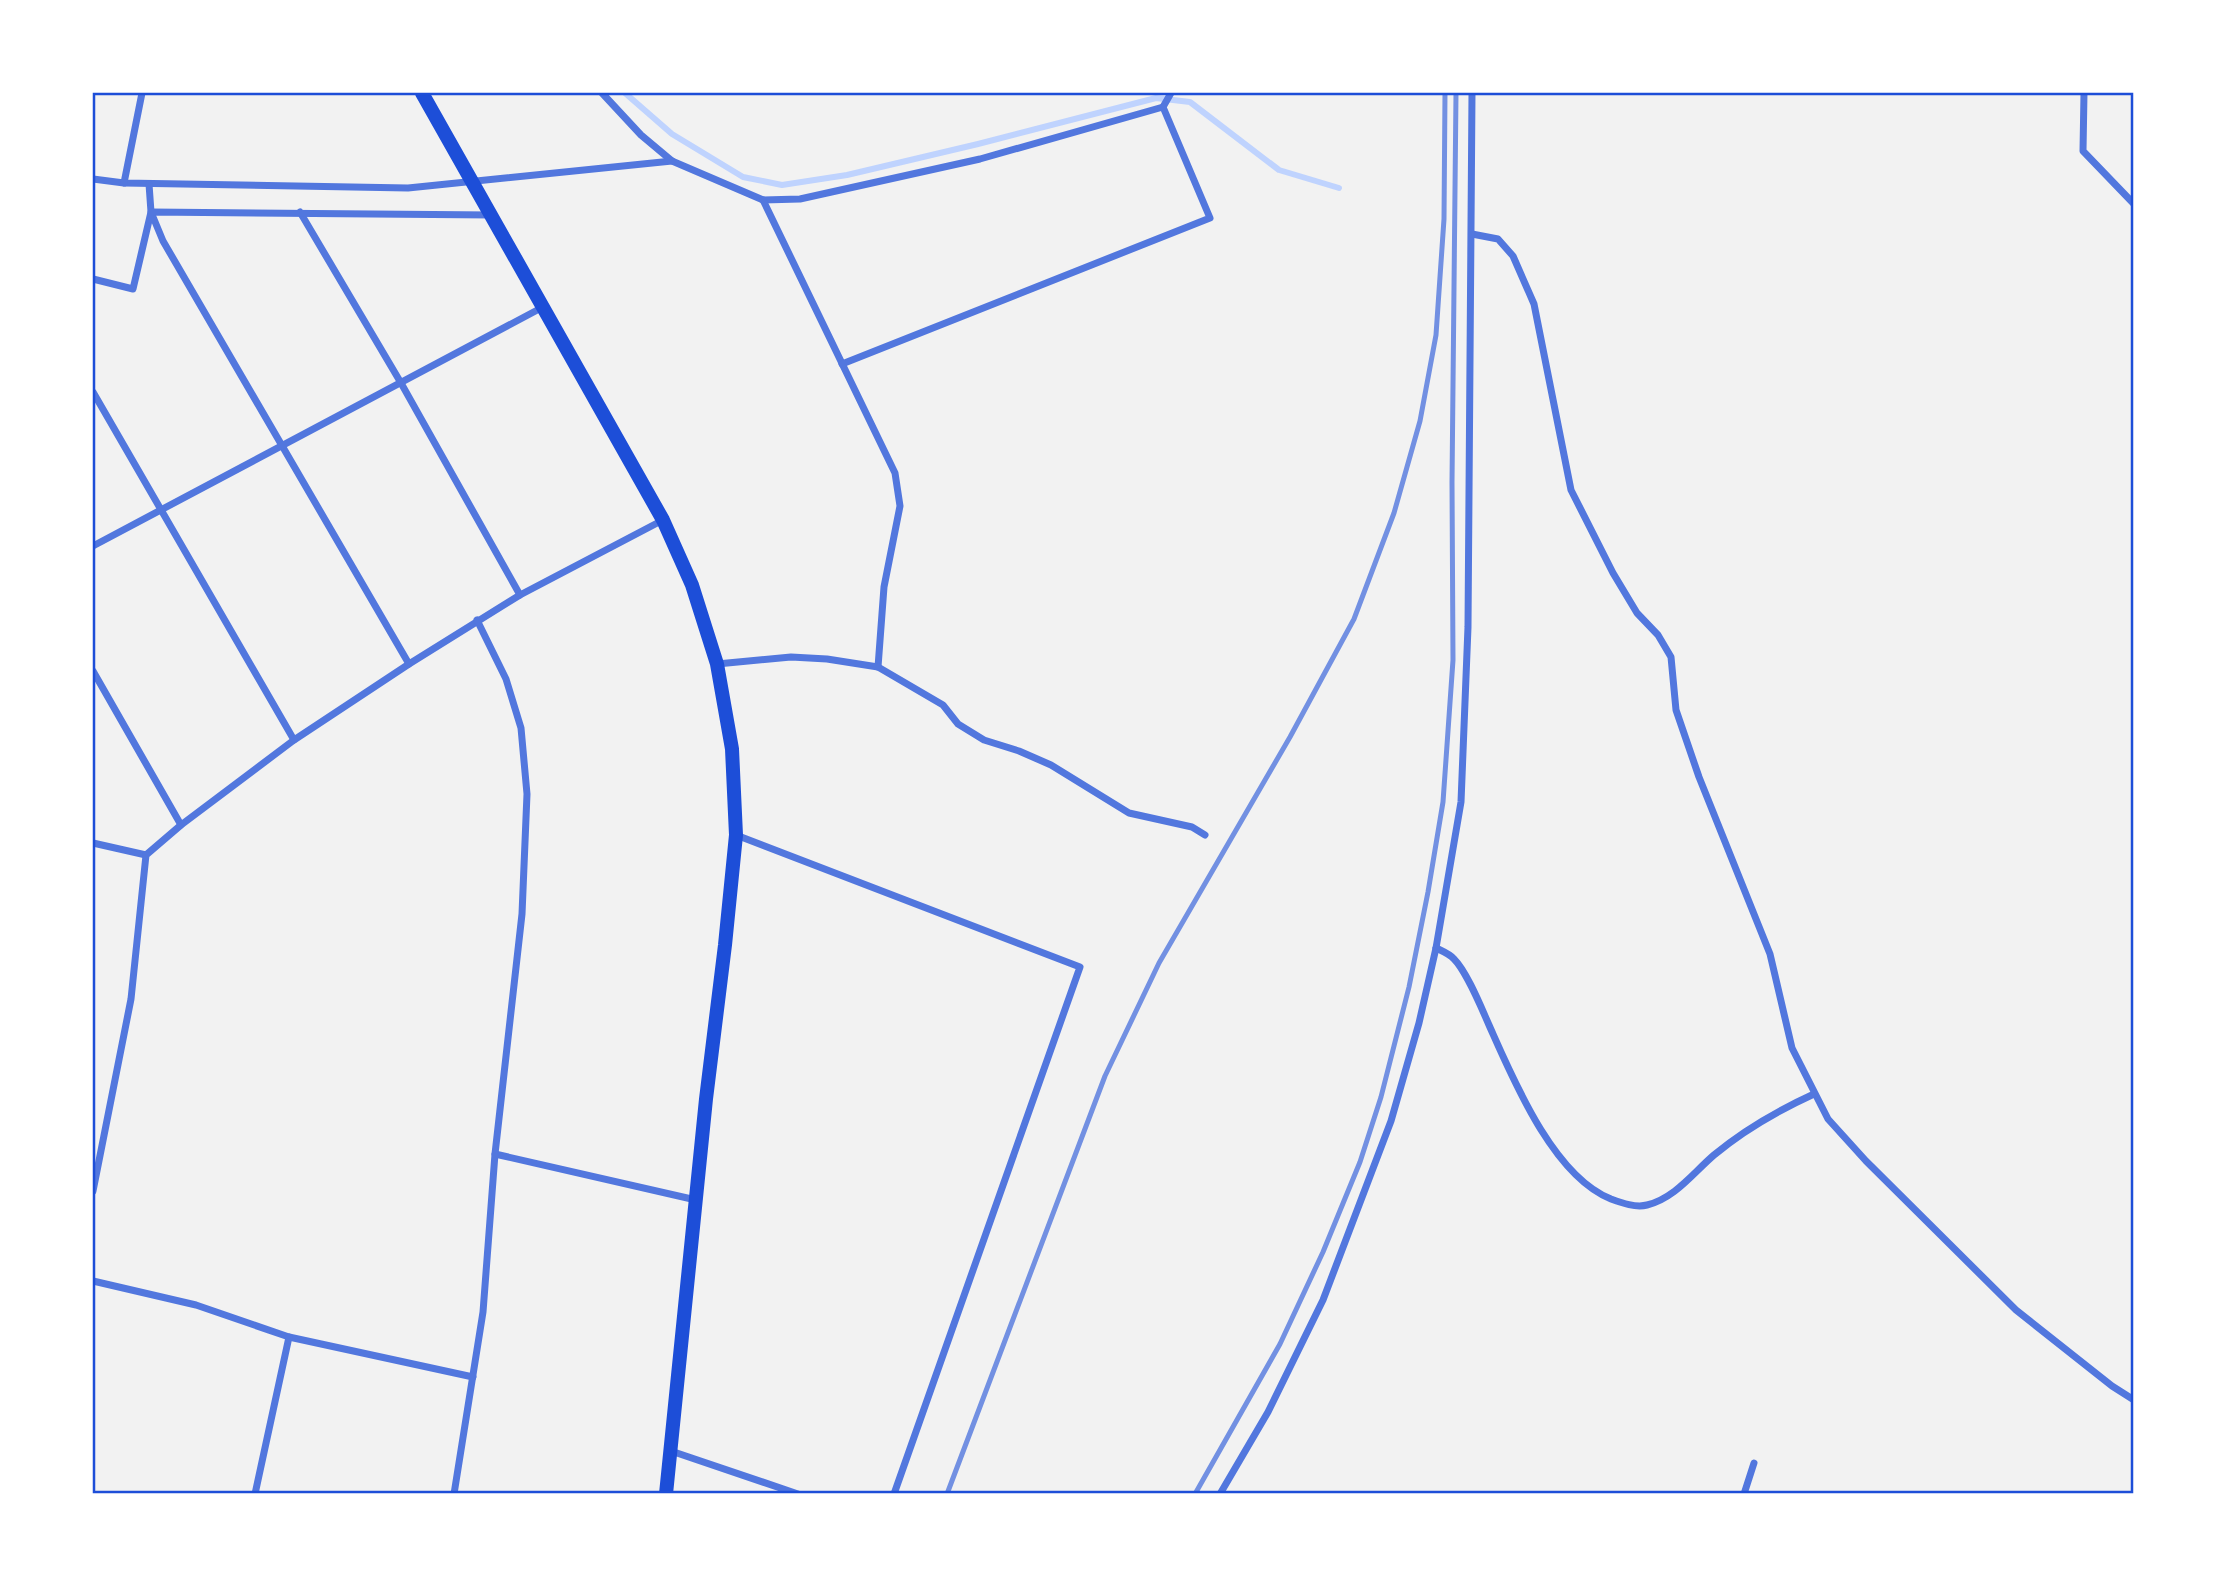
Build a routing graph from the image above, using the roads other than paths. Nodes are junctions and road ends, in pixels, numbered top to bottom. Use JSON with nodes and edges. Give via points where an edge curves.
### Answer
{"nodes":[{"id":1,"x":142,"y":93,"type":"edge"},
{"id":2,"x":422,"y":93,"type":"edge"},
{"id":3,"x":602,"y":93,"type":"edge"},
{"id":4,"x":1171,"y":93,"type":"edge"},
{"id":5,"x":1472,"y":93,"type":"edge"},
{"id":6,"x":2084,"y":93,"type":"edge"},
{"id":7,"x":1163,"y":107,"type":"junction"},
{"id":8,"x":672,"y":161,"type":"junction"},
{"id":9,"x":93,"y":179,"type":"edge"},
{"id":10,"x":470,"y":180,"type":"junction"},
{"id":11,"x":124,"y":183,"type":"junction"},
{"id":12,"x":149,"y":184,"type":"junction"},
{"id":13,"x":763,"y":200,"type":"junction"},
{"id":14,"x":2134,"y":204,"type":"edge"},
{"id":15,"x":150,"y":212,"type":"junction"},
{"id":16,"x":300,"y":212,"type":"junction"},
{"id":17,"x":492,"y":215,"type":"junction"},
{"id":18,"x":1472,"y":234,"type":"junction"},
{"id":19,"x":93,"y":279,"type":"edge"},
{"id":20,"x":543,"y":307,"type":"junction"},
{"id":21,"x":842,"y":364,"type":"junction"},
{"id":22,"x":401,"y":383,"type":"junction"},
{"id":23,"x":93,"y":392,"type":"edge"},
{"id":24,"x":281,"y":445,"type":"junction"},
{"id":25,"x":162,"y":509,"type":"junction"},
{"id":26,"x":663,"y":520,"type":"junction"},
{"id":27,"x":93,"y":546,"type":"edge"},
{"id":28,"x":520,"y":595,"type":"junction"},
{"id":29,"x":477,"y":620,"type":"junction"},
{"id":30,"x":409,"y":664,"type":"junction"},
{"id":31,"x":717,"y":664,"type":"junction"},
{"id":32,"x":878,"y":667,"type":"junction"},
{"id":33,"x":93,"y":671,"type":"edge"},
{"id":34,"x":294,"y":740,"type":"junction"},
{"id":35,"x":181,"y":825,"type":"junction"},
{"id":36,"x":736,"y":835,"type":"junction"},
{"id":37,"x":1205,"y":835,"type":"dead end"},
{"id":38,"x":93,"y":843,"type":"edge"},
{"id":39,"x":146,"y":855,"type":"junction"},
{"id":40,"x":1436,"y":948,"type":"junction"},
{"id":41,"x":1814,"y":1094,"type":"junction"},
{"id":42,"x":495,"y":1154,"type":"junction"},
{"id":43,"x":93,"y":1191,"type":"edge"},
{"id":44,"x":696,"y":1200,"type":"junction"},
{"id":45,"x":93,"y":1281,"type":"edge"},
{"id":46,"x":289,"y":1337,"type":"junction"},
{"id":47,"x":473,"y":1377,"type":"junction"},
{"id":48,"x":2134,"y":1401,"type":"edge"},
{"id":49,"x":671,"y":1451,"type":"junction"},
{"id":50,"x":1754,"y":1462,"type":"dead end"},
{"id":51,"x":256,"y":1494,"type":"edge"},
{"id":52,"x":454,"y":1494,"type":"edge"},
{"id":53,"x":666,"y":1494,"type":"edge"},
{"id":54,"x":798,"y":1494,"type":"edge"},
{"id":55,"x":894,"y":1494,"type":"edge"},
{"id":56,"x":1220,"y":1494,"type":"edge"},
{"id":57,"x":1744,"y":1494,"type":"edge"}],
"edges":[{"from":1,"to":11,"type":"street"},
{"from":2,"to":10,"type":"main road"},
{"from":3,"to":8,"type":"street"},
{"from":4,"to":7,"type":"street"},
{"from":5,"to":18,"type":"street"},
{"from":6,"to":14,"type":"street","via":[[2083,151]]},
{"from":7,"to":13,"type":"street","via":[[967,162],[800,199]]},
{"from":7,"to":21,"type":"street","via":[[1210,218]]},
{"from":8,"to":10,"type":"street"},
{"from":8,"to":13,"type":"street"},
{"from":9,"to":11,"type":"street"},
{"from":10,"to":12,"type":"street","via":[[408,188]]},
{"from":10,"to":17,"type":"main road"},
{"from":11,"to":12,"type":"street"},
{"from":12,"to":15,"type":"street"},
{"from":13,"to":21,"type":"street"},
{"from":15,"to":16,"type":"street"},
{"from":15,"to":19,"type":"street","via":[[133,289]]},
{"from":15,"to":24,"type":"street"},
{"from":16,"to":17,"type":"street"},
{"from":16,"to":22,"type":"street"},
{"from":17,"to":20,"type":"main road"},
{"from":18,"to":40,"type":"street","via":[[1468,627],[1461,802]]},
{"from":18,"to":41,"type":"street","via":[[1498,239],[1506,247],[1534,303],[1571,490],[1631,603],[1671,657],[1676,710],[1770,954],[1792,1048]]},
{"from":20,"to":22,"type":"street"},
{"from":20,"to":26,"type":"main road"},
{"from":21,"to":32,"type":"street","via":[[895,473],[900,506],[884,587]]},
{"from":22,"to":24,"type":"street"},
{"from":22,"to":28,"type":"street"},
{"from":23,"to":25,"type":"street"},
{"from":24,"to":25,"type":"street"},
{"from":24,"to":30,"type":"street"},
{"from":25,"to":27,"type":"street"},
{"from":25,"to":34,"type":"street"},
{"from":26,"to":28,"type":"street"},
{"from":26,"to":31,"type":"main road","via":[[692,585]]},
{"from":28,"to":29,"type":"street"},
{"from":29,"to":30,"type":"street"},
{"from":29,"to":42,"type":"street","via":[[506,679],[521,728],[527,794],[522,914]]},
{"from":30,"to":34,"type":"street"},
{"from":31,"to":32,"type":"street","via":[[791,657]]},
{"from":31,"to":36,"type":"main road","via":[[732,749]]},
{"from":32,"to":37,"type":"street","via":[[943,705],[958,724],[984,740],[1051,765],[1129,813],[1192,827]]},
{"from":33,"to":35,"type":"street"},
{"from":34,"to":35,"type":"street"},
{"from":35,"to":39,"type":"street"},
{"from":36,"to":44,"type":"main road"},
{"from":36,"to":55,"type":"street","via":[[1080,967]]},
{"from":38,"to":39,"type":"street"},
{"from":39,"to":43,"type":"street","via":[[131,999]]},
{"from":40,"to":41,"type":"street","via":[[1454,958],[1543,1133],[1566,1166],[1601,1195],[1644,1206],[1666,1198],[1716,1154],[1784,1108]]},
{"from":40,"to":56,"type":"street","via":[[1391,1121],[1323,1300],[1268,1412]]},
{"from":41,"to":48,"type":"street","via":[[1828,1119],[1866,1161],[2016,1310]]},
{"from":42,"to":44,"type":"street"},
{"from":42,"to":47,"type":"street","via":[[483,1312]]},
{"from":44,"to":49,"type":"main road"},
{"from":45,"to":46,"type":"street","via":[[196,1305]]},
{"from":46,"to":47,"type":"street"},
{"from":46,"to":51,"type":"street"},
{"from":47,"to":52,"type":"street"},
{"from":49,"to":53,"type":"main road"},
{"from":49,"to":54,"type":"street"},
{"from":50,"to":57,"type":"street"}]}
